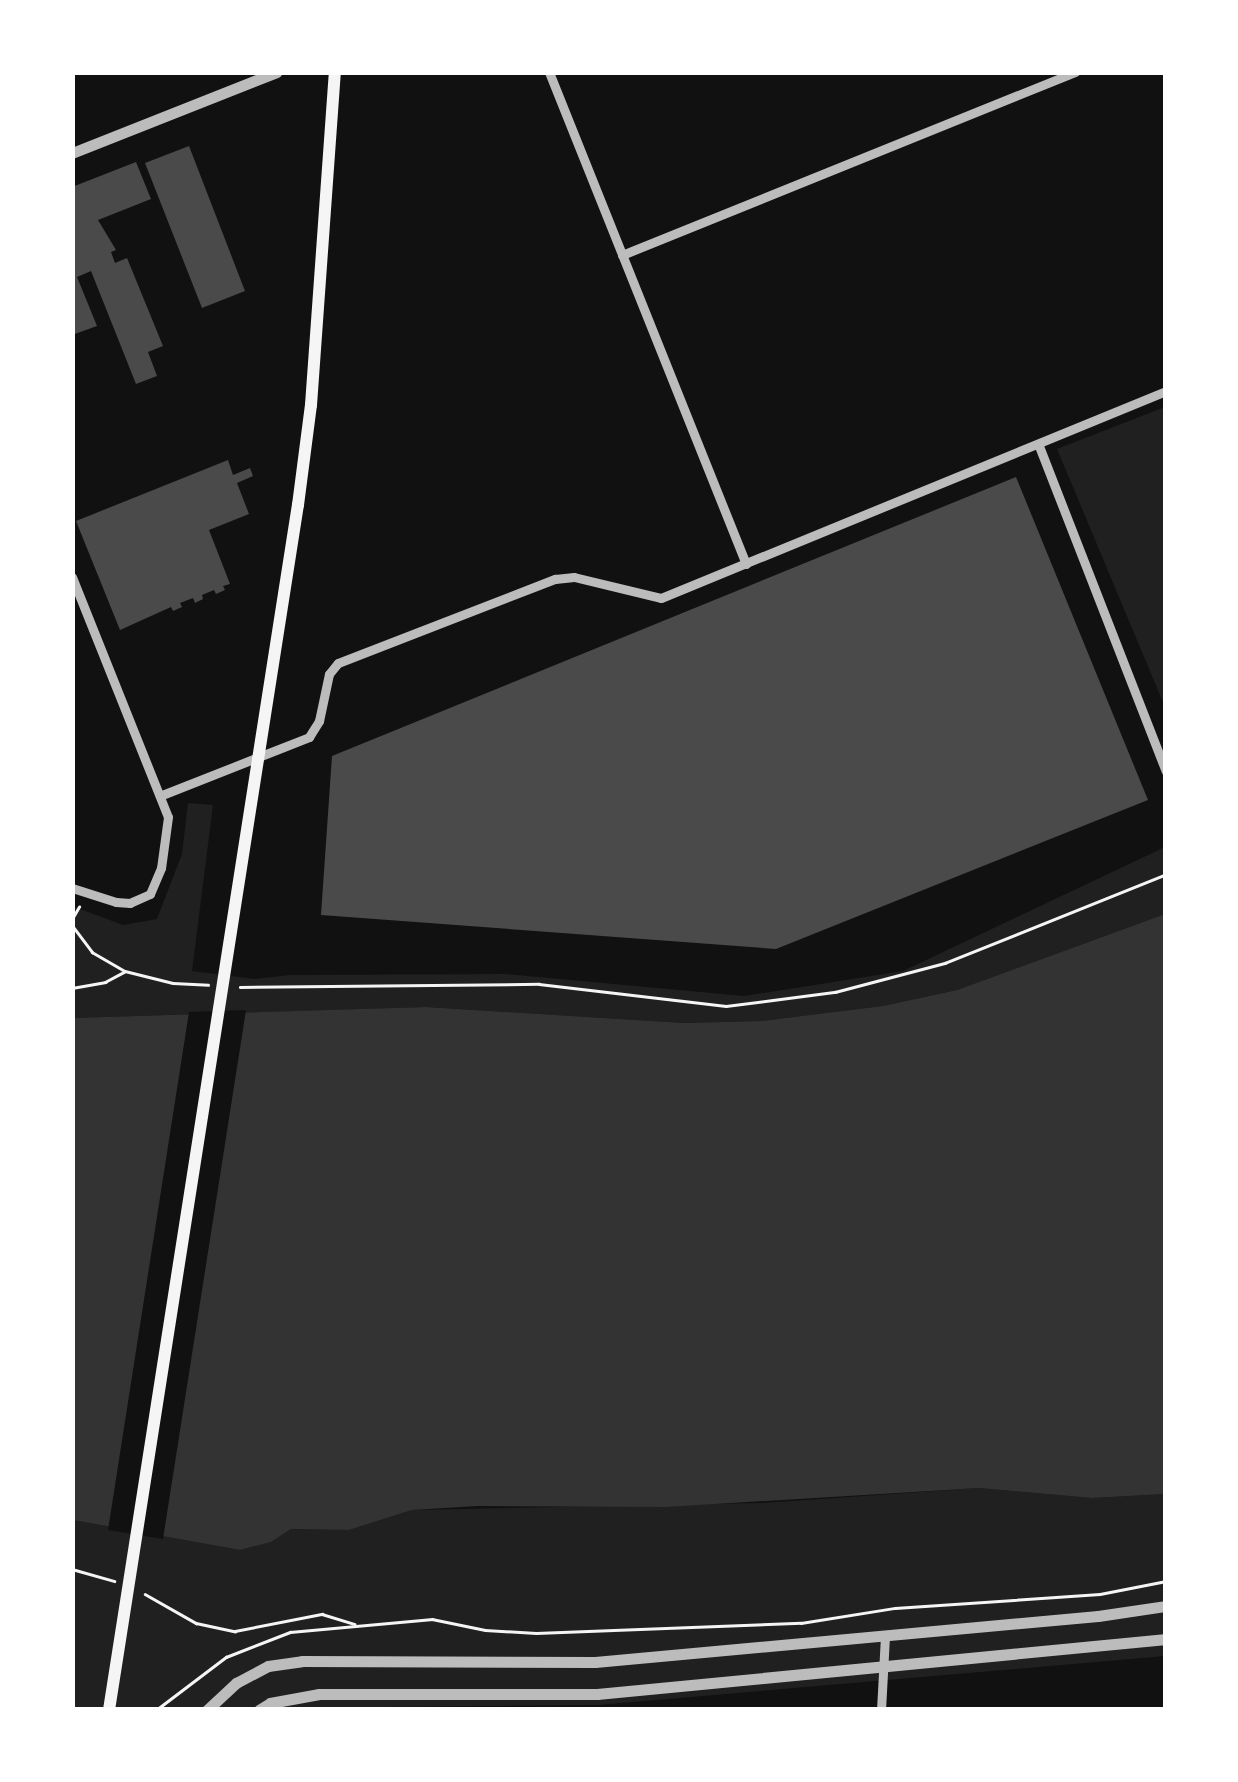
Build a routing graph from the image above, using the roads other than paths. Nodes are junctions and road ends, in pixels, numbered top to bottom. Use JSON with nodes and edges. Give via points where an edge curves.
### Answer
{"nodes":[{"id":1,"x":276,"y":72,"type":"edge"},
{"id":2,"x":335,"y":72,"type":"edge"},
{"id":3,"x":549,"y":72,"type":"edge"},
{"id":4,"x":1076,"y":72,"type":"edge"},
{"id":5,"x":72,"y":152,"type":"edge"},
{"id":6,"x":622,"y":255,"type":"junction"},
{"id":7,"x":1166,"y":392,"type":"edge"},
{"id":8,"x":1039,"y":446,"type":"junction"},
{"id":9,"x":746,"y":564,"type":"junction"},
{"id":10,"x":72,"y":578,"type":"edge"},
{"id":11,"x":1166,"y":771,"type":"edge"},
{"id":12,"x":162,"y":796,"type":"junction"},
{"id":13,"x":72,"y":888,"type":"edge"},
{"id":14,"x":1166,"y":1606,"type":"edge"},
{"id":15,"x":885,"y":1636,"type":"junction"},
{"id":16,"x":1166,"y":1638,"type":"edge"},
{"id":17,"x":884,"y":1667,"type":"junction"},
{"id":18,"x":109,"y":1710,"type":"edge"},
{"id":19,"x":207,"y":1710,"type":"edge"},
{"id":20,"x":260,"y":1710,"type":"edge"},
{"id":21,"x":881,"y":1710,"type":"edge"}],
"edges":[{"from":1,"to":5,"type":"street"},
{"from":2,"to":18,"type":"main road","via":[[310,405]]},
{"from":3,"to":6,"type":"street"},
{"from":4,"to":6,"type":"street"},
{"from":6,"to":9,"type":"street"},
{"from":7,"to":8,"type":"street"},
{"from":8,"to":9,"type":"street"},
{"from":8,"to":11,"type":"street"},
{"from":9,"to":12,"type":"street","via":[[661,598],[574,577],[555,579],[338,663],[328,674],[309,737]]},
{"from":10,"to":12,"type":"street"},
{"from":12,"to":13,"type":"street","via":[[166,836],[150,894],[116,902]]},
{"from":14,"to":15,"type":"street"},
{"from":15,"to":17,"type":"street"},
{"from":15,"to":19,"type":"street","via":[[594,1662],[302,1661],[268,1666]]},
{"from":16,"to":17,"type":"street"},
{"from":17,"to":20,"type":"street","via":[[597,1694],[319,1694],[270,1702]]},
{"from":17,"to":21,"type":"street"}]}
